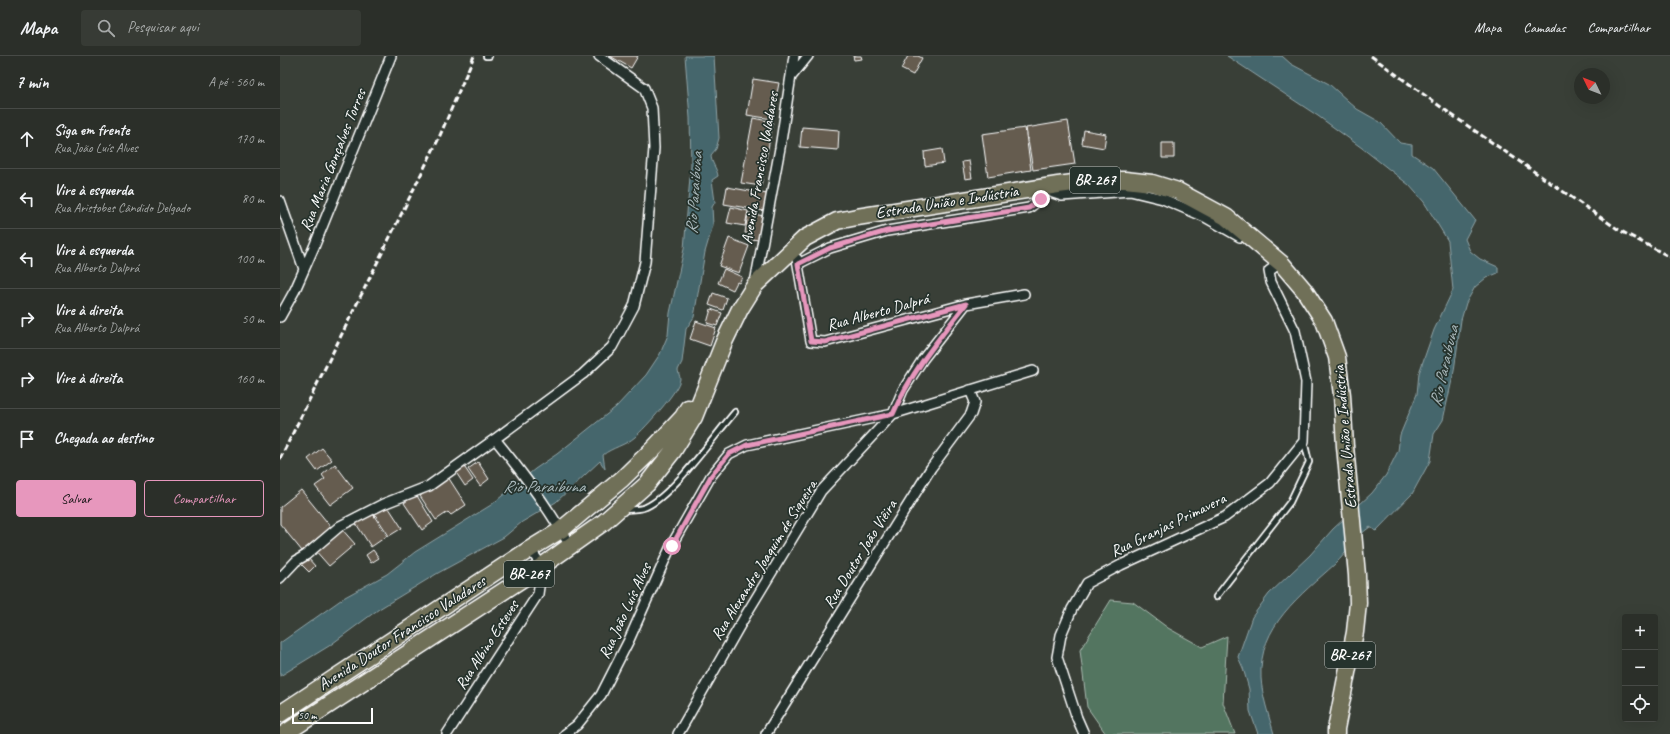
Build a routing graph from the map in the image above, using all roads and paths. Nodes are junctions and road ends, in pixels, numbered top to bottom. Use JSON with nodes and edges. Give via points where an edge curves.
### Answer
{"nodes":[{"id":1,"x":391,"y":56,"type":"edge"},
{"id":2,"x":600,"y":56,"type":"edge"},
{"id":3,"x":794,"y":56,"type":"edge"},
{"id":4,"x":808,"y":56,"type":"edge"},
{"id":5,"x":791,"y":79,"type":"junction"},
{"id":6,"x":1047,"y":186,"type":"junction"},
{"id":7,"x":280,"y":201,"type":"edge"},
{"id":8,"x":795,"y":246,"type":"junction"},
{"id":9,"x":1277,"y":260,"type":"junction"},
{"id":10,"x":798,"y":264,"type":"junction"},
{"id":11,"x":304,"y":269,"type":"junction"},
{"id":12,"x":755,"y":285,"type":"junction"},
{"id":13,"x":1024,"y":294,"type":"dead end"},
{"id":14,"x":966,"y":304,"type":"junction"},
{"id":15,"x":281,"y":318,"type":"edge"},
{"id":16,"x":718,"y":359,"type":"junction"},
{"id":17,"x":1033,"y":371,"type":"dead end"},
{"id":18,"x":970,"y":390,"type":"junction"},
{"id":19,"x":735,"y":412,"type":"dead end"},
{"id":20,"x":893,"y":414,"type":"junction"},
{"id":21,"x":495,"y":438,"type":"junction"},
{"id":22,"x":1304,"y":441,"type":"junction"},
{"id":23,"x":617,"y":511,"type":"junction"},
{"id":24,"x":561,"y":530,"type":"junction"},
{"id":25,"x":570,"y":546,"type":"junction"},
{"id":26,"x":530,"y":549,"type":"junction"},
{"id":27,"x":542,"y":566,"type":"junction"},
{"id":28,"x":280,"y":578,"type":"edge"},
{"id":29,"x":1216,"y":597,"type":"dead end"},
{"id":30,"x":280,"y":714,"type":"edge"},
{"id":31,"x":284,"y":734,"type":"edge"},
{"id":32,"x":447,"y":734,"type":"edge"},
{"id":33,"x":565,"y":734,"type":"edge"},
{"id":34,"x":678,"y":734,"type":"edge"},
{"id":35,"x":766,"y":734,"type":"edge"},
{"id":36,"x":1084,"y":734,"type":"edge"},
{"id":37,"x":1336,"y":734,"type":"edge"}],
"edges":[{"from":1,"to":11,"type":"street","name":"Rua Maria Gonçalves Torres"},
{"from":2,"to":21,"type":"street","via":[[644,88],[652,108],[654,148],[645,262],[634,306],[612,347],[583,374]]},
{"from":3,"to":5,"type":"street","name":"Avenida Francisco Valadares"},
{"from":4,"to":5,"type":"street"},
{"from":5,"to":12,"type":"street","name":"Avenida Francisco Valadares"},
{"from":6,"to":8,"type":"highway","name":"Estrada União e Indústria","number":"BR-267","via":[[837,221]]},
{"from":6,"to":9,"type":"highway","name":"Estrada União e Indústria","number":"BR-267","via":[[1106,186],[1125,180],[1152,183],[1178,191],[1226,217]]},
{"from":6,"to":10,"type":"street","via":[[1041,199],[1029,208],[887,231],[830,248]]},
{"from":7,"to":11,"type":"street"},
{"from":8,"to":10,"type":"street","name":"Rua Alberto Dalprá"},
{"from":8,"to":12,"type":"highway","name":"Estrada União e Indústria","number":"BR-267"},
{"from":9,"to":22,"type":"street","via":[[1276,266],[1269,271],[1271,282],[1295,331],[1306,382]]},
{"from":9,"to":37,"type":"highway","name":"Estrada União e Indústria","number":"BR-267","via":[[1304,290],[1324,321],[1337,357],[1342,395],[1358,603]]},
{"from":10,"to":14,"type":"street","name":"Rua Alberto Dalprá","via":[[811,341],[825,342]]},
{"from":11,"to":15,"type":"street","name":"Rua Maria Gonçalves Torres"},
{"from":12,"to":16,"type":"highway","name":"Estrada União e Indústria","number":"BR-267","via":[[740,309]]},
{"from":13,"to":14,"type":"street","name":"Rua Alberto Dalprá"},
{"from":14,"to":20,"type":"street","via":[[923,359]]},
{"from":16,"to":23,"type":"highway","name":"Avenida Doutor Francisco Valadares","number":"BR-267","via":[[694,418],[673,451],[647,484]]},
{"from":16,"to":24,"type":"highway","name":"Avenida Doutor Francisco Valadares","number":"BR-267","via":[[683,417],[655,448]]},
{"from":17,"to":18,"type":"street","name":"Rua João Luís Alves"},
{"from":18,"to":20,"type":"street","name":"Rua João Luís Alves"},
{"from":18,"to":35,"type":"street","name":"Rua Doutor João Viêira","via":[[975,402],[971,414],[931,468]]},
{"from":19,"to":23,"type":"lane","via":[[688,470],[661,497],[645,507]]},
{"from":20,"to":33,"type":"street","name":"Rua João Luís Alves","via":[[747,445],[729,454],[711,476],[672,546],[601,695],[577,725]]},
{"from":20,"to":34,"type":"street","name":"Rua Alexandre Joaquim de Siqueira","via":[[821,492],[747,613]]},
{"from":21,"to":24,"type":"street","via":[[514,461]]},
{"from":21,"to":28,"type":"street","via":[[429,486],[383,504],[340,526],[296,561]]},
{"from":22,"to":29,"type":"lane","via":[[1309,462],[1290,502]]},
{"from":22,"to":36,"type":"street","name":"Rua Granjas Primavera","via":[[1270,483],[1225,516],[1088,583],[1061,634],[1057,657]]},
{"from":23,"to":25,"type":"highway","name":"Avenida Doutor Francisco Valadares","number":"BR-267"},
{"from":24,"to":25,"type":"street"},
{"from":24,"to":26,"type":"highway","name":"Avenida Doutor Francisco Valadares","number":"BR-267"},
{"from":25,"to":27,"type":"highway","name":"Avenida Doutor Francisco Valadares","number":"BR-267"},
{"from":26,"to":27,"type":"street"},
{"from":26,"to":30,"type":"highway","name":"Avenida Doutor Francisco Valadares","number":"BR-267"},
{"from":27,"to":31,"type":"highway","name":"Avenida Doutor Francisco Valadares","number":"BR-267"},
{"from":27,"to":32,"type":"street","name":"Rua Albino Esteves","via":[[538,594]]}]}
